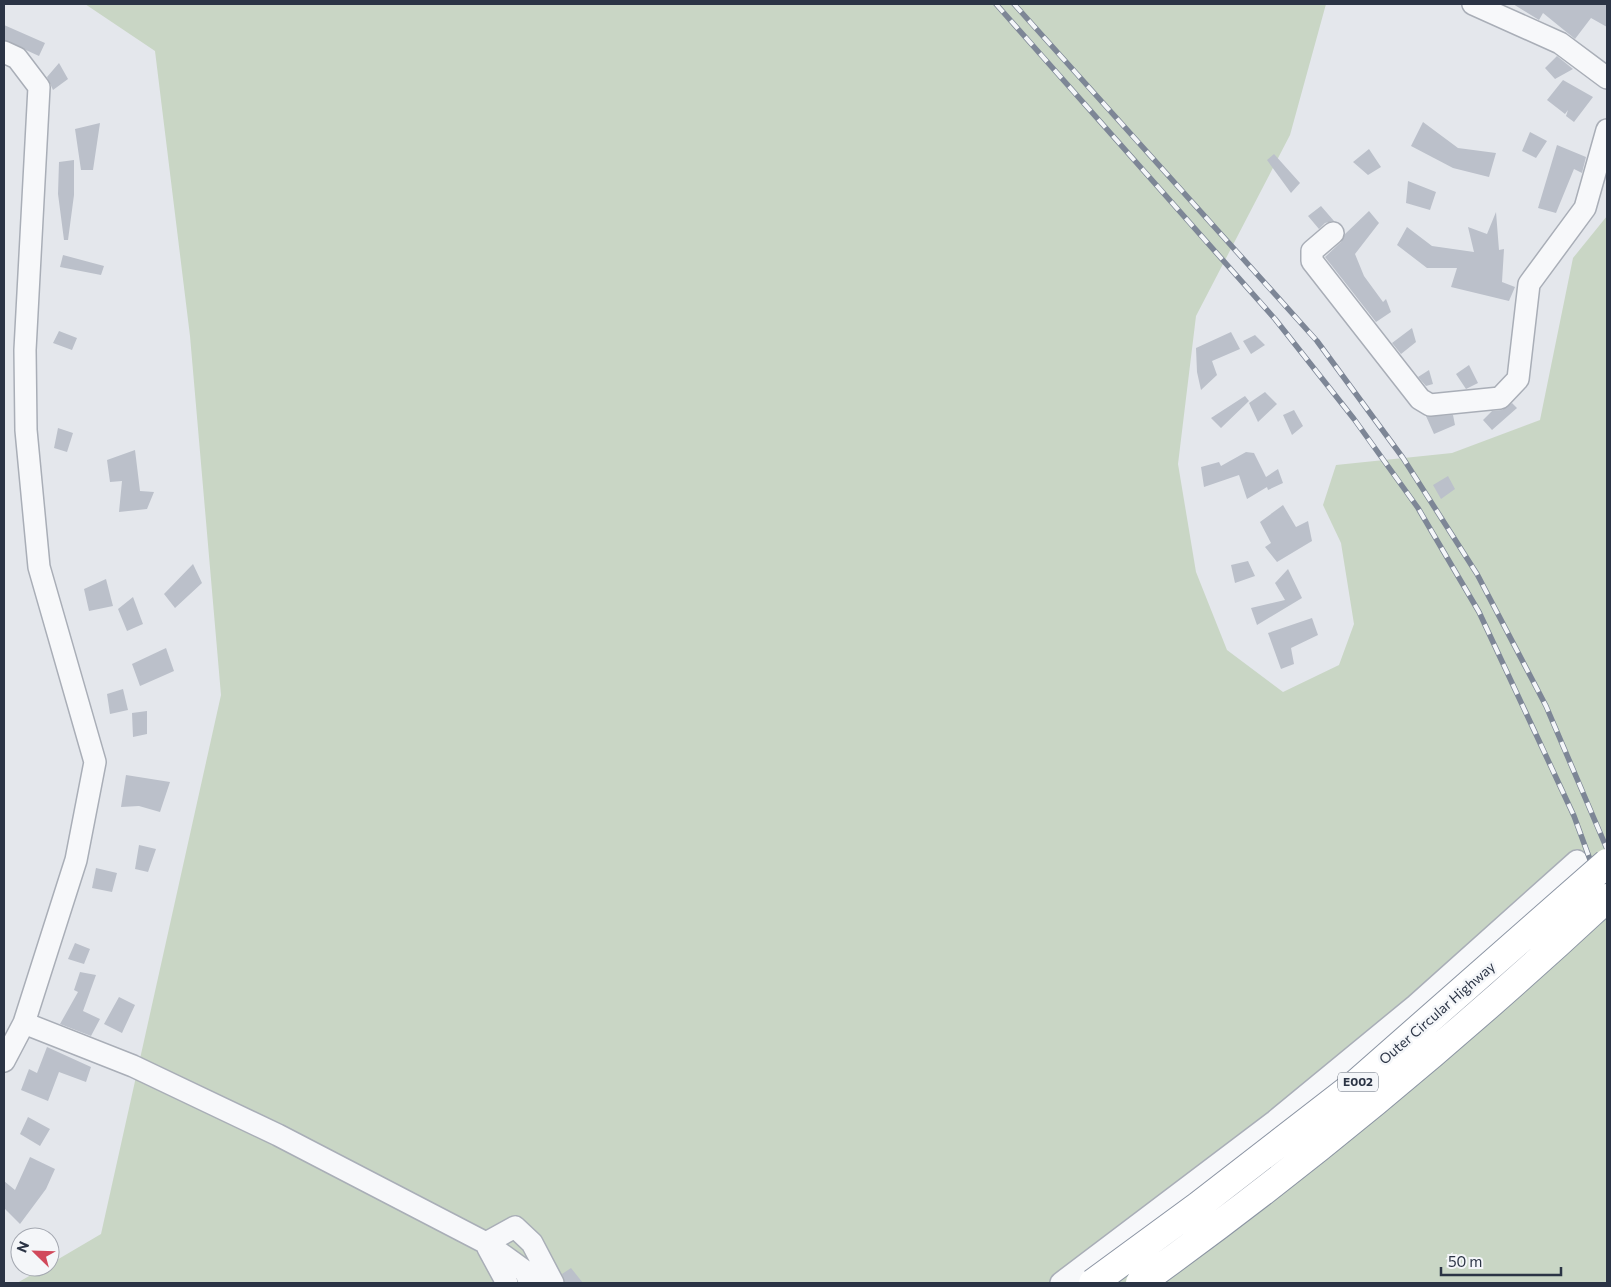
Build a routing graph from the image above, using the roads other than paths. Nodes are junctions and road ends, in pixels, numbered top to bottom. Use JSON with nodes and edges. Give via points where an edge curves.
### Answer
{"nodes":[{"id":1,"x":1473,"y":4,"type":"edge"},
{"id":2,"x":4,"y":52,"type":"edge"},
{"id":3,"x":1607,"y":78,"type":"edge"},
{"id":4,"x":1607,"y":130,"type":"edge"},
{"id":5,"x":1333,"y":233,"type":"dead end"},
{"id":6,"x":1576,"y":861,"type":"dead end"},
{"id":7,"x":1607,"y":863,"type":"edge"},
{"id":8,"x":1607,"y":898,"type":"edge"},
{"id":9,"x":24,"y":1022,"type":"junction"},
{"id":10,"x":4,"y":1061,"type":"edge"},
{"id":11,"x":486,"y":1243,"type":"junction"},
{"id":12,"x":507,"y":1283,"type":"edge"},
{"id":13,"x":530,"y":1283,"type":"edge"},
{"id":14,"x":553,"y":1283,"type":"edge"},
{"id":15,"x":1061,"y":1283,"type":"edge"},
{"id":16,"x":1094,"y":1283,"type":"edge"},
{"id":17,"x":1140,"y":1283,"type":"edge"}],
"edges":[{"from":1,"to":3,"type":"street","via":[[1560,42]]},
{"from":2,"to":9,"type":"street","via":[[17,58],[39,87],[25,350],[26,430],[39,567],[95,762],[76,860]]},
{"from":4,"to":5,"type":"street","via":[[1585,208],[1529,284],[1518,378],[1500,398],[1430,405],[1420,399],[1312,261],[1312,251]]},
{"from":6,"to":15,"type":"street","via":[[1416,1005],[1275,1121]]},
{"from":7,"to":16,"type":"highway","name":"Outer Circular Highway","number":"E002","bridge":true,"via":[[1358,1082]]},
{"from":8,"to":17,"type":"highway","name":"Outer Circular Highway","number":"E002","bridge":true,"via":[[1527,972],[1350,1120],[1216,1228]]},
{"from":9,"to":10,"type":"street"},
{"from":9,"to":11,"type":"street","via":[[133,1066],[278,1135]]},
{"from":11,"to":12,"type":"street"},
{"from":11,"to":13,"type":"street","via":[[525,1271]]},
{"from":11,"to":14,"type":"street","via":[[515,1227],[532,1243]]}]}
